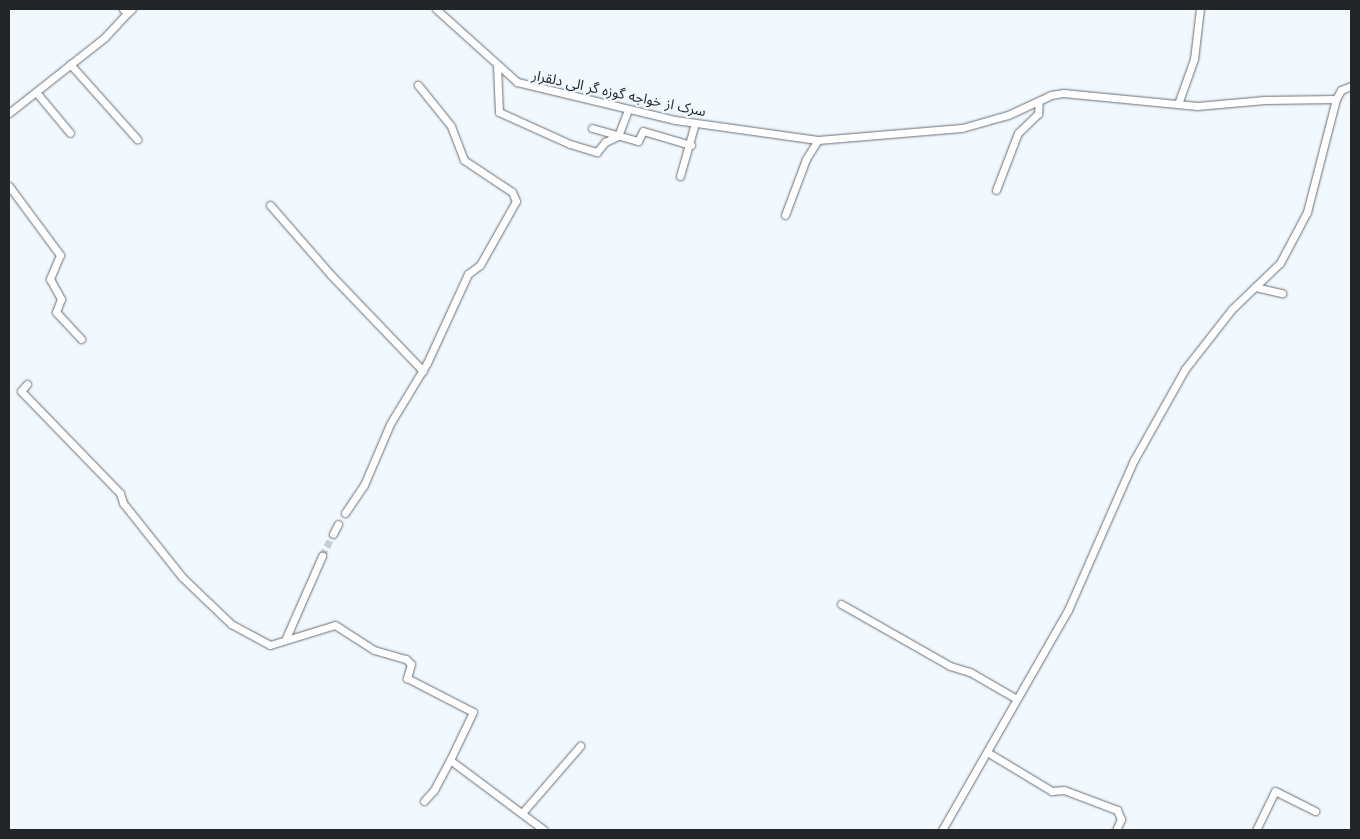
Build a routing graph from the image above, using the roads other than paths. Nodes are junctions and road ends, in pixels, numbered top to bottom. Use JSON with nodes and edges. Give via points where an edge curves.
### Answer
{"nodes":[{"id":1,"x":436,"y":9,"type":"edge"},
{"id":2,"x":1200,"y":9,"type":"edge"},
{"id":3,"x":127,"y":10,"type":"edge"},
{"id":4,"x":70,"y":64,"type":"junction"},
{"id":5,"x":497,"y":66,"type":"junction"},
{"id":6,"x":418,"y":85,"type":"dead end"},
{"id":7,"x":1351,"y":86,"type":"edge"},
{"id":8,"x":36,"y":92,"type":"junction"},
{"id":9,"x":1336,"y":99,"type":"junction"},
{"id":10,"x":1039,"y":101,"type":"junction"},
{"id":11,"x":1178,"y":104,"type":"junction"},
{"id":12,"x":628,"y":110,"type":"junction"},
{"id":13,"x":9,"y":113,"type":"edge"},
{"id":14,"x":695,"y":123,"type":"junction"},
{"id":15,"x":592,"y":128,"type":"dead end"},
{"id":16,"x":70,"y":133,"type":"dead end"},
{"id":17,"x":618,"y":136,"type":"junction"},
{"id":18,"x":136,"y":139,"type":"dead end"},
{"id":19,"x":818,"y":140,"type":"junction"},
{"id":20,"x":692,"y":145,"type":"junction"},
{"id":21,"x":680,"y":176,"type":"dead end"},
{"id":22,"x":9,"y":186,"type":"edge"},
{"id":23,"x":996,"y":190,"type":"dead end"},
{"id":24,"x":270,"y":205,"type":"dead end"},
{"id":25,"x":785,"y":214,"type":"dead end"},
{"id":26,"x":1255,"y":287,"type":"junction"},
{"id":27,"x":1282,"y":293,"type":"dead end"},
{"id":28,"x":80,"y":338,"type":"dead end"},
{"id":29,"x":423,"y":371,"type":"junction"},
{"id":30,"x":27,"y":384,"type":"dead end"},
{"id":31,"x":345,"y":513,"type":"dead end"},
{"id":32,"x":338,"y":524,"type":"dead end"},
{"id":33,"x":333,"y":534,"type":"tunnel mouth"},
{"id":34,"x":322,"y":556,"type":"tunnel mouth"},
{"id":35,"x":841,"y":604,"type":"dead end"},
{"id":36,"x":286,"y":638,"type":"junction"},
{"id":37,"x":1015,"y":698,"type":"junction"},
{"id":38,"x":580,"y":746,"type":"dead end"},
{"id":39,"x":987,"y":752,"type":"junction"},
{"id":40,"x":450,"y":760,"type":"junction"},
{"id":41,"x":424,"y":800,"type":"dead end"},
{"id":42,"x":1315,"y":811,"type":"dead end"},
{"id":43,"x":522,"y":813,"type":"junction"},
{"id":44,"x":544,"y":830,"type":"edge"},
{"id":45,"x":942,"y":830,"type":"edge"},
{"id":46,"x":1116,"y":830,"type":"edge"},
{"id":47,"x":1256,"y":830,"type":"edge"}],
"edges":[{"from":1,"to":5,"type":"street","name":"سرک از خواجه گوزه گر الی دلقرار"},
{"from":2,"to":11,"type":"street","via":[[1194,59]]},
{"from":3,"to":4,"type":"street","via":[[104,38]]},
{"from":4,"to":8,"type":"street"},
{"from":4,"to":18,"type":"street"},
{"from":5,"to":12,"type":"street","name":"سرک از خواجه گوزه گر الی دلقرار","via":[[517,82]]},
{"from":5,"to":17,"type":"street","via":[[499,112],[535,130],[597,152]]},
{"from":6,"to":29,"type":"street","via":[[451,126],[464,160],[512,192],[516,201],[480,265],[468,274]]},
{"from":7,"to":9,"type":"street","via":[[1341,90]]},
{"from":8,"to":13,"type":"street"},
{"from":8,"to":16,"type":"street"},
{"from":9,"to":11,"type":"street","name":"سرک از خواجه گوزه گر الی دلقرار"},
{"from":9,"to":26,"type":"street","via":[[1307,212],[1280,263]]},
{"from":10,"to":11,"type":"street","name":"سرک از خواجه گوزه گر الی دلقرار","via":[[1063,93]]},
{"from":10,"to":19,"type":"street","name":"سرک از خواجه گوزه گر الی دلقرار","via":[[1008,115],[962,128]]},
{"from":10,"to":23,"type":"street","via":[[1038,114],[1018,133]]},
{"from":12,"to":14,"type":"street","name":"سرک از خواجه گوزه گر الی دلقرار"},
{"from":12,"to":17,"type":"street"},
{"from":14,"to":19,"type":"street","name":"سرک از خواجه گوزه گر الی دلقرار"},
{"from":14,"to":20,"type":"street"},
{"from":15,"to":17,"type":"street"},
{"from":17,"to":20,"type":"street","via":[[638,141],[643,131]]},
{"from":19,"to":25,"type":"street","via":[[806,159]]},
{"from":20,"to":21,"type":"street"},
{"from":22,"to":28,"type":"street","via":[[60,255],[50,280],[61,299],[56,312]]},
{"from":24,"to":29,"type":"street","via":[[330,275]]},
{"from":26,"to":27,"type":"street"},
{"from":26,"to":37,"type":"street","via":[[1232,308],[1185,369],[1134,460],[1068,610]]},
{"from":29,"to":31,"type":"street","via":[[390,424],[364,485]]},
{"from":30,"to":36,"type":"street","via":[[21,391],[120,493],[123,503],[182,577],[231,624],[270,645]]},
{"from":32,"to":33,"type":"street"},
{"from":34,"to":36,"type":"street"},
{"from":35,"to":37,"type":"street","via":[[950,666],[970,672]]},
{"from":36,"to":40,"type":"street","via":[[335,625],[374,650],[406,659],[411,664],[407,678],[473,712]]},
{"from":37,"to":39,"type":"street"},
{"from":38,"to":43,"type":"street"},
{"from":39,"to":45,"type":"street"},
{"from":39,"to":46,"type":"street","via":[[1052,791],[1064,790],[1117,810],[1121,819]]},
{"from":40,"to":41,"type":"street","via":[[434,790]]},
{"from":40,"to":43,"type":"street"},
{"from":42,"to":47,"type":"street","via":[[1275,791]]},
{"from":43,"to":44,"type":"street"}]}
